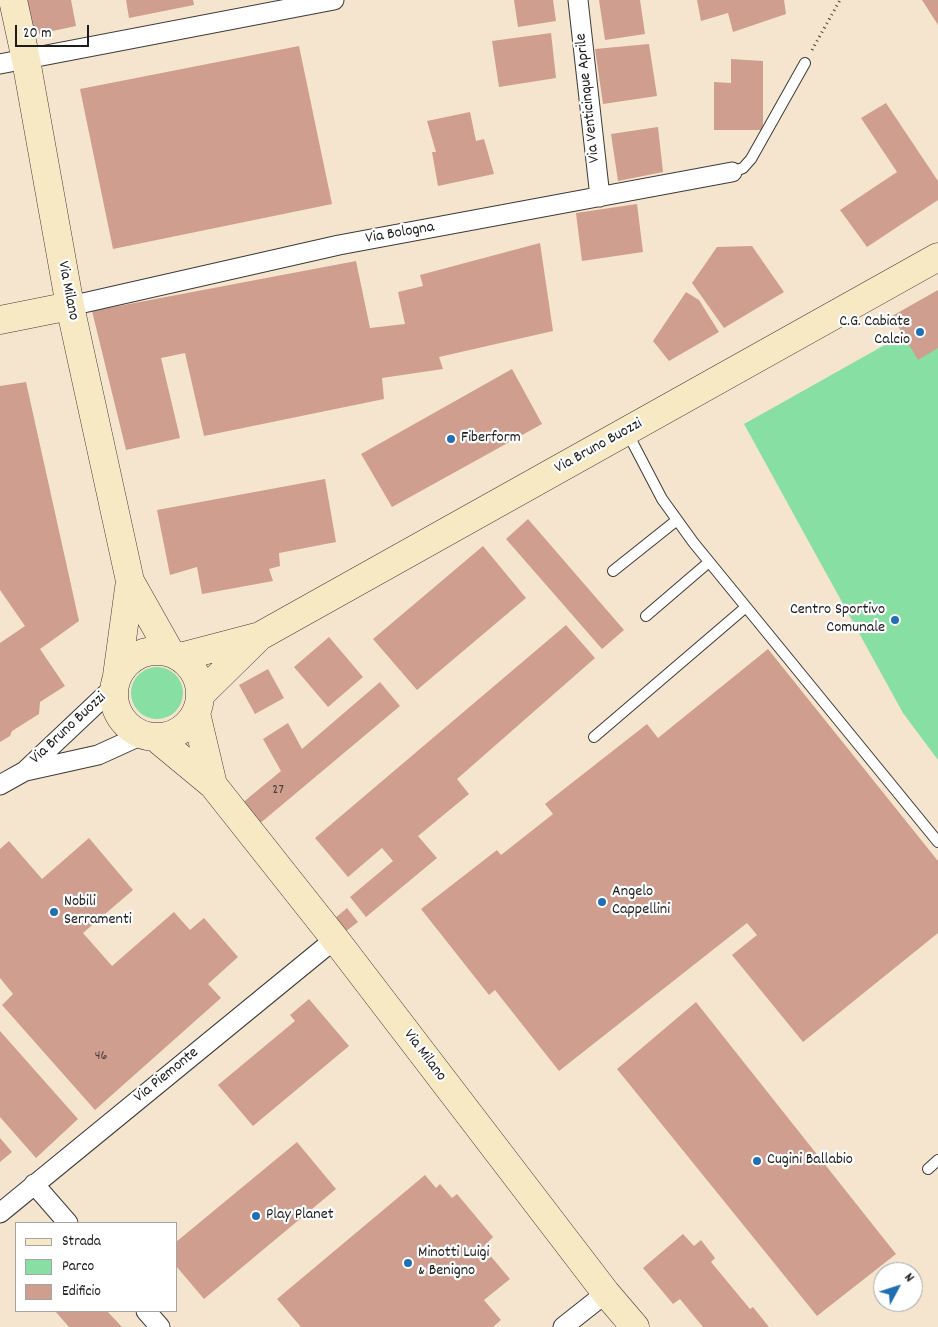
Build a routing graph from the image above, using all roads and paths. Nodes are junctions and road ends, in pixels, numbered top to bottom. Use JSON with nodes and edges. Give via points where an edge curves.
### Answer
{"nodes":[{"id":1,"x":13,"y":0,"type":"edge"},
{"id":2,"x":334,"y":0,"type":"edge"},
{"id":3,"x":578,"y":0,"type":"edge"},
{"id":4,"x":840,"y":0,"type":"edge"},
{"id":5,"x":13,"y":62,"type":"edge"},
{"id":6,"x":805,"y":63,"type":"joint"},
{"id":7,"x":732,"y":172,"type":"joint"},
{"id":8,"x":600,"y":197,"type":"junction"},
{"id":9,"x":938,"y":257,"type":"edge"},
{"id":10,"x":70,"y":306,"type":"junction"},
{"id":11,"x":0,"y":320,"type":"edge"},
{"id":12,"x":626,"y":431,"type":"junction"},
{"id":13,"x":677,"y":520,"type":"junction"},
{"id":14,"x":709,"y":562,"type":"junction"},
{"id":15,"x":612,"y":572,"type":"dead end"},
{"id":16,"x":130,"y":581,"type":"junction"},
{"id":17,"x":746,"y":607,"type":"junction"},
{"id":18,"x":646,"y":616,"type":"dead end"},
{"id":19,"x":260,"y":636,"type":"junction"},
{"id":20,"x":175,"y":654,"type":"junction"},
{"id":21,"x":116,"y":681,"type":"junction"},
{"id":22,"x":198,"y":704,"type":"junction"},
{"id":23,"x":148,"y":736,"type":"junction"},
{"id":24,"x":594,"y":737,"type":"dead end"},
{"id":25,"x":25,"y":771,"type":"junction"},
{"id":26,"x":0,"y":785,"type":"edge"},
{"id":27,"x":213,"y":785,"type":"junction"},
{"id":28,"x":938,"y":842,"type":"edge"},
{"id":29,"x":335,"y":939,"type":"junction"},
{"id":30,"x":938,"y":1160,"type":"edge"},
{"id":31,"x":928,"y":1169,"type":"dead end"},
{"id":32,"x":34,"y":1184,"type":"junction"},
{"id":33,"x":0,"y":1213,"type":"edge"},
{"id":34,"x":67,"y":1222,"type":"edge"},
{"id":35,"x":606,"y":1292,"type":"junction"},
{"id":36,"x":147,"y":1312,"type":"edge"},
{"id":37,"x":160,"y":1327,"type":"edge"},
{"id":38,"x":563,"y":1327,"type":"edge"},
{"id":39,"x":635,"y":1327,"type":"edge"}],
"edges":[{"from":1,"to":5,"type":"street","name":"Via Milano"},
{"from":2,"to":5,"type":"street"},
{"from":3,"to":8,"type":"street","name":"Via Venticinque Aprile"},
{"from":4,"to":6,"type":"path"},
{"from":5,"to":10,"type":"street","name":"Via Milano"},
{"from":6,"to":7,"type":"lane","via":[[751,159],[743,168]]},
{"from":7,"to":8,"type":"street","name":"Via Bologna"},
{"from":8,"to":10,"type":"street","name":"Via Bologna","via":[[339,245]]},
{"from":9,"to":12,"type":"street","name":"Via Bruno Buozzi"},
{"from":10,"to":11,"type":"street"},
{"from":10,"to":16,"type":"street","name":"Via Milano"},
{"from":12,"to":13,"type":"lane","via":[[662,499]]},
{"from":12,"to":19,"type":"street","name":"Via Bruno Buozzi"},
{"from":13,"to":14,"type":"lane"},
{"from":13,"to":15,"type":"lane"},
{"from":14,"to":17,"type":"lane"},
{"from":14,"to":18,"type":"lane"},
{"from":16,"to":20,"type":"street","name":"Via Milano"},
{"from":16,"to":21,"type":"street","name":"Via Milano"},
{"from":17,"to":24,"type":"lane"},
{"from":17,"to":28,"type":"lane"},
{"from":19,"to":20,"type":"street","name":"Via Bruno Buozzi"},
{"from":19,"to":22,"type":"street","name":"Via Bruno Buozzi"},
{"from":20,"to":21,"type":"street","via":[[158,650],[134,656],[124,665]]},
{"from":20,"to":22,"type":"street","via":[[191,666],[198,680]]},
{"from":21,"to":23,"type":"street","via":[[114,702],[120,716],[130,728]]},
{"from":21,"to":25,"type":"street","name":"Via Bruno Buozzi"},
{"from":22,"to":23,"type":"street","via":[[179,731]]},
{"from":22,"to":27,"type":"street","name":"Via Milano"},
{"from":23,"to":25,"type":"street","name":"Via Bruno Buozzi","via":[[98,755]]},
{"from":23,"to":27,"type":"street","name":"Via Milano"},
{"from":25,"to":26,"type":"street","name":"Via Bruno Buozzi"},
{"from":27,"to":29,"type":"street","name":"Via Milano"},
{"from":29,"to":32,"type":"street","name":"Via Piemonte"},
{"from":29,"to":35,"type":"street","name":"Via Milano"},
{"from":30,"to":31,"type":"lane"},
{"from":32,"to":33,"type":"street","name":"Via Piemonte"},
{"from":32,"to":34,"type":"street"},
{"from":35,"to":38,"type":"street"},
{"from":35,"to":39,"type":"street","name":"Via Milano"},
{"from":36,"to":37,"type":"street"}]}
